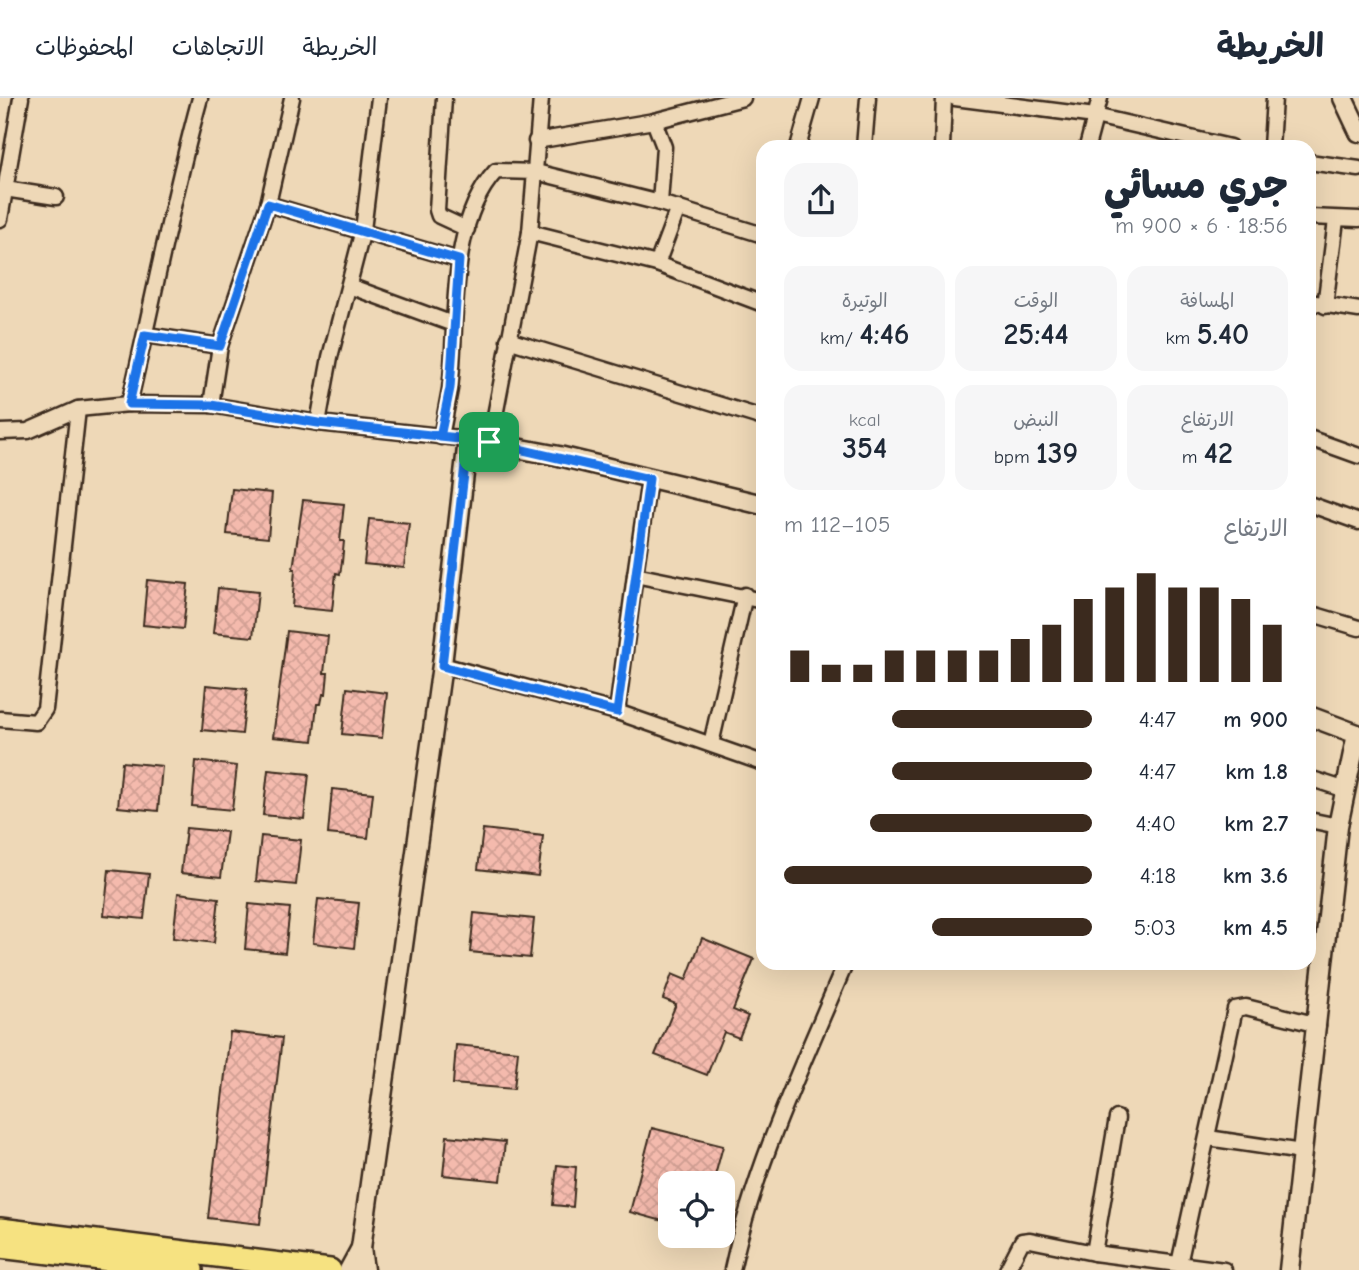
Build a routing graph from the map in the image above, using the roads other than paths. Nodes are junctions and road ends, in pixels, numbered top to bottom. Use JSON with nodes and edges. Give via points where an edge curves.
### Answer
{"nodes":[{"id":1,"x":21,"y":98,"type":"edge"},
{"id":2,"x":200,"y":98,"type":"edge"},
{"id":3,"x":292,"y":98,"type":"edge"},
{"id":4,"x":379,"y":98,"type":"edge"},
{"id":5,"x":444,"y":98,"type":"edge"},
{"id":6,"x":541,"y":98,"type":"edge"},
{"id":7,"x":743,"y":98,"type":"edge"},
{"id":8,"x":812,"y":98,"type":"edge"},
{"id":9,"x":869,"y":98,"type":"edge"},
{"id":10,"x":944,"y":98,"type":"edge"},
{"id":11,"x":955,"y":98,"type":"edge"},
{"id":12,"x":1100,"y":98,"type":"edge"},
{"id":13,"x":1275,"y":98,"type":"edge"},
{"id":14,"x":1343,"y":98,"type":"edge"},
{"id":15,"x":1095,"y":116,"type":"junction"},
{"id":16,"x":654,"y":121,"type":"junction"},
{"id":17,"x":1359,"y":132,"type":"edge"},
{"id":18,"x":800,"y":140,"type":"edge"},
{"id":19,"x":865,"y":140,"type":"edge"},
{"id":20,"x":942,"y":140,"type":"edge"},
{"id":21,"x":1089,"y":140,"type":"edge"},
{"id":22,"x":1200,"y":140,"type":"edge"},
{"id":23,"x":1272,"y":140,"type":"edge"},
{"id":24,"x":536,"y":141,"type":"junction"},
{"id":25,"x":5,"y":162,"type":"edge"},
{"id":26,"x":1316,"y":163,"type":"edge"},
{"id":27,"x":1359,"y":169,"type":"edge"},
{"id":28,"x":536,"y":172,"type":"junction"},
{"id":29,"x":5,"y":189,"type":"junction"},
{"id":30,"x":56,"y":197,"type":"dead end"},
{"id":31,"x":660,"y":203,"type":"junction"},
{"id":32,"x":268,"y":204,"type":"junction"},
{"id":33,"x":678,"y":208,"type":"junction"},
{"id":34,"x":1316,"y":218,"type":"edge"},
{"id":35,"x":0,"y":219,"type":"edge"},
{"id":36,"x":1359,"y":219,"type":"edge"},
{"id":37,"x":1336,"y":220,"type":"junction"},
{"id":38,"x":467,"y":229,"type":"junction"},
{"id":39,"x":363,"y":230,"type":"junction"},
{"id":40,"x":530,"y":232,"type":"junction"},
{"id":41,"x":756,"y":233,"type":"edge"},
{"id":42,"x":459,"y":260,"type":"junction"},
{"id":43,"x":657,"y":264,"type":"junction"},
{"id":44,"x":349,"y":286,"type":"junction"},
{"id":45,"x":756,"y":301,"type":"edge"},
{"id":46,"x":1316,"y":304,"type":"edge"},
{"id":47,"x":1325,"y":306,"type":"junction"},
{"id":48,"x":1359,"y":310,"type":"edge"},
{"id":49,"x":453,"y":324,"type":"junction"},
{"id":50,"x":145,"y":335,"type":"junction"},
{"id":51,"x":508,"y":340,"type":"junction"},
{"id":52,"x":220,"y":346,"type":"junction"},
{"id":53,"x":129,"y":404,"type":"junction"},
{"id":54,"x":211,"y":405,"type":"junction"},
{"id":55,"x":78,"y":409,"type":"junction"},
{"id":56,"x":756,"y":416,"type":"edge"},
{"id":57,"x":318,"y":423,"type":"junction"},
{"id":58,"x":0,"y":432,"type":"edge"},
{"id":59,"x":440,"y":437,"type":"junction"},
{"id":60,"x":468,"y":439,"type":"junction"},
{"id":61,"x":1316,"y":441,"type":"edge"},
{"id":62,"x":489,"y":442,"type":"junction"},
{"id":63,"x":1359,"y":456,"type":"edge"},
{"id":64,"x":649,"y":479,"type":"junction"},
{"id":65,"x":756,"y":503,"type":"edge"},
{"id":66,"x":1316,"y":507,"type":"edge"},
{"id":67,"x":1359,"y":522,"type":"edge"},
{"id":68,"x":635,"y":575,"type":"junction"},
{"id":69,"x":745,"y":595,"type":"junction"},
{"id":70,"x":756,"y":598,"type":"edge"},
{"id":71,"x":1316,"y":615,"type":"edge"},
{"id":72,"x":1359,"y":628,"type":"edge"},
{"id":73,"x":442,"y":666,"type":"junction"},
{"id":74,"x":617,"y":712,"type":"junction"},
{"id":75,"x":1316,"y":718,"type":"edge"},
{"id":76,"x":0,"y":719,"type":"edge"},
{"id":77,"x":1358,"y":730,"type":"edge"},
{"id":78,"x":711,"y":744,"type":"junction"},
{"id":79,"x":756,"y":760,"type":"edge"},
{"id":80,"x":1316,"y":780,"type":"edge"},
{"id":81,"x":1346,"y":790,"type":"junction"},
{"id":82,"x":1316,"y":821,"type":"edge"},
{"id":83,"x":1338,"y":826,"type":"junction"},
{"id":84,"x":843,"y":970,"type":"edge"},
{"id":85,"x":1318,"y":1025,"type":"junction"},
{"id":86,"x":1117,"y":1118,"type":"dead end"},
{"id":87,"x":1208,"y":1138,"type":"junction"},
{"id":88,"x":1302,"y":1152,"type":"junction"},
{"id":89,"x":0,"y":1229,"type":"edge"},
{"id":90,"x":0,"y":1247,"type":"edge"},
{"id":91,"x":361,"y":1248,"type":"junction"},
{"id":92,"x":1094,"y":1253,"type":"junction"},
{"id":93,"x":1180,"y":1264,"type":"junction"},
{"id":94,"x":181,"y":1269,"type":"edge"},
{"id":95,"x":330,"y":1270,"type":"edge"},
{"id":96,"x":349,"y":1270,"type":"edge"},
{"id":97,"x":364,"y":1270,"type":"edge"},
{"id":98,"x":732,"y":1270,"type":"edge"},
{"id":99,"x":1007,"y":1270,"type":"edge"},
{"id":100,"x":1224,"y":1270,"type":"edge"},
{"id":101,"x":1289,"y":1270,"type":"edge"}],
"edges":[{"from":1,"to":25,"type":"street"},
{"from":2,"to":50,"type":"street"},
{"from":3,"to":32,"type":"street"},
{"from":4,"to":39,"type":"street"},
{"from":5,"to":38,"type":"street","via":[[437,210],[439,216]]},
{"from":6,"to":24,"type":"street"},
{"from":7,"to":16,"type":"street"},
{"from":8,"to":18,"type":"street"},
{"from":9,"to":19,"type":"street"},
{"from":10,"to":20,"type":"street"},
{"from":11,"to":15,"type":"street"},
{"from":12,"to":15,"type":"street"},
{"from":13,"to":23,"type":"street"},
{"from":14,"to":17,"type":"street"},
{"from":15,"to":21,"type":"street"},
{"from":15,"to":22,"type":"street"},
{"from":16,"to":24,"type":"street"},
{"from":16,"to":31,"type":"street","via":[[664,147]]},
{"from":24,"to":28,"type":"street"},
{"from":25,"to":29,"type":"street"},
{"from":26,"to":27,"type":"street"},
{"from":28,"to":31,"type":"street"},
{"from":28,"to":38,"type":"street","via":[[496,171],[486,182]]},
{"from":28,"to":40,"type":"street"},
{"from":29,"to":30,"type":"street"},
{"from":29,"to":35,"type":"street"},
{"from":31,"to":33,"type":"street"},
{"from":32,"to":39,"type":"street"},
{"from":32,"to":52,"type":"street"},
{"from":33,"to":41,"type":"street"},
{"from":33,"to":43,"type":"street"},
{"from":34,"to":37,"type":"street"},
{"from":36,"to":37,"type":"street"},
{"from":37,"to":47,"type":"street"},
{"from":38,"to":42,"type":"street"},
{"from":39,"to":42,"type":"street"},
{"from":39,"to":44,"type":"street"},
{"from":40,"to":43,"type":"street"},
{"from":40,"to":51,"type":"street"},
{"from":42,"to":49,"type":"street"},
{"from":43,"to":45,"type":"street"},
{"from":44,"to":49,"type":"street"},
{"from":44,"to":57,"type":"street"},
{"from":46,"to":47,"type":"street"},
{"from":47,"to":48,"type":"street"},
{"from":49,"to":59,"type":"street","via":[[450,388]]},
{"from":50,"to":52,"type":"street"},
{"from":50,"to":53,"type":"street"},
{"from":51,"to":56,"type":"street"},
{"from":51,"to":62,"type":"street"},
{"from":52,"to":54,"type":"street"},
{"from":53,"to":54,"type":"street"},
{"from":53,"to":55,"type":"street"},
{"from":54,"to":57,"type":"street"},
{"from":55,"to":58,"type":"street","via":[[28,431]]},
{"from":55,"to":76,"type":"street","via":[[45,709],[36,722]]},
{"from":57,"to":59,"type":"street"},
{"from":59,"to":60,"type":"street"},
{"from":60,"to":62,"type":"street"},
{"from":60,"to":73,"type":"street"},
{"from":61,"to":63,"type":"street"},
{"from":62,"to":64,"type":"street"},
{"from":64,"to":65,"type":"street"},
{"from":64,"to":68,"type":"street"},
{"from":66,"to":67,"type":"street"},
{"from":68,"to":69,"type":"street"},
{"from":68,"to":74,"type":"street"},
{"from":69,"to":70,"type":"street"},
{"from":69,"to":78,"type":"street"},
{"from":71,"to":72,"type":"street"},
{"from":73,"to":74,"type":"street"},
{"from":73,"to":91,"type":"street"},
{"from":74,"to":78,"type":"street"},
{"from":75,"to":77,"type":"street"},
{"from":77,"to":81,"type":"street"},
{"from":78,"to":79,"type":"street"},
{"from":80,"to":81,"type":"street"},
{"from":81,"to":83,"type":"street"},
{"from":82,"to":83,"type":"street"},
{"from":83,"to":85,"type":"street"},
{"from":84,"to":98,"type":"street","via":[[782,1112]]},
{"from":85,"to":87,"type":"street","via":[[1246,1007],[1235,1009]]},
{"from":85,"to":88,"type":"street"},
{"from":86,"to":92,"type":"street"},
{"from":87,"to":88,"type":"street"},
{"from":87,"to":93,"type":"street"},
{"from":88,"to":101,"type":"street"},
{"from":89,"to":95,"type":"main road"},
{"from":90,"to":94,"type":"main road"},
{"from":91,"to":96,"type":"street"},
{"from":91,"to":97,"type":"street"},
{"from":92,"to":93,"type":"street"},
{"from":92,"to":99,"type":"street","via":[[1023,1241]]},
{"from":93,"to":100,"type":"street"}]}
